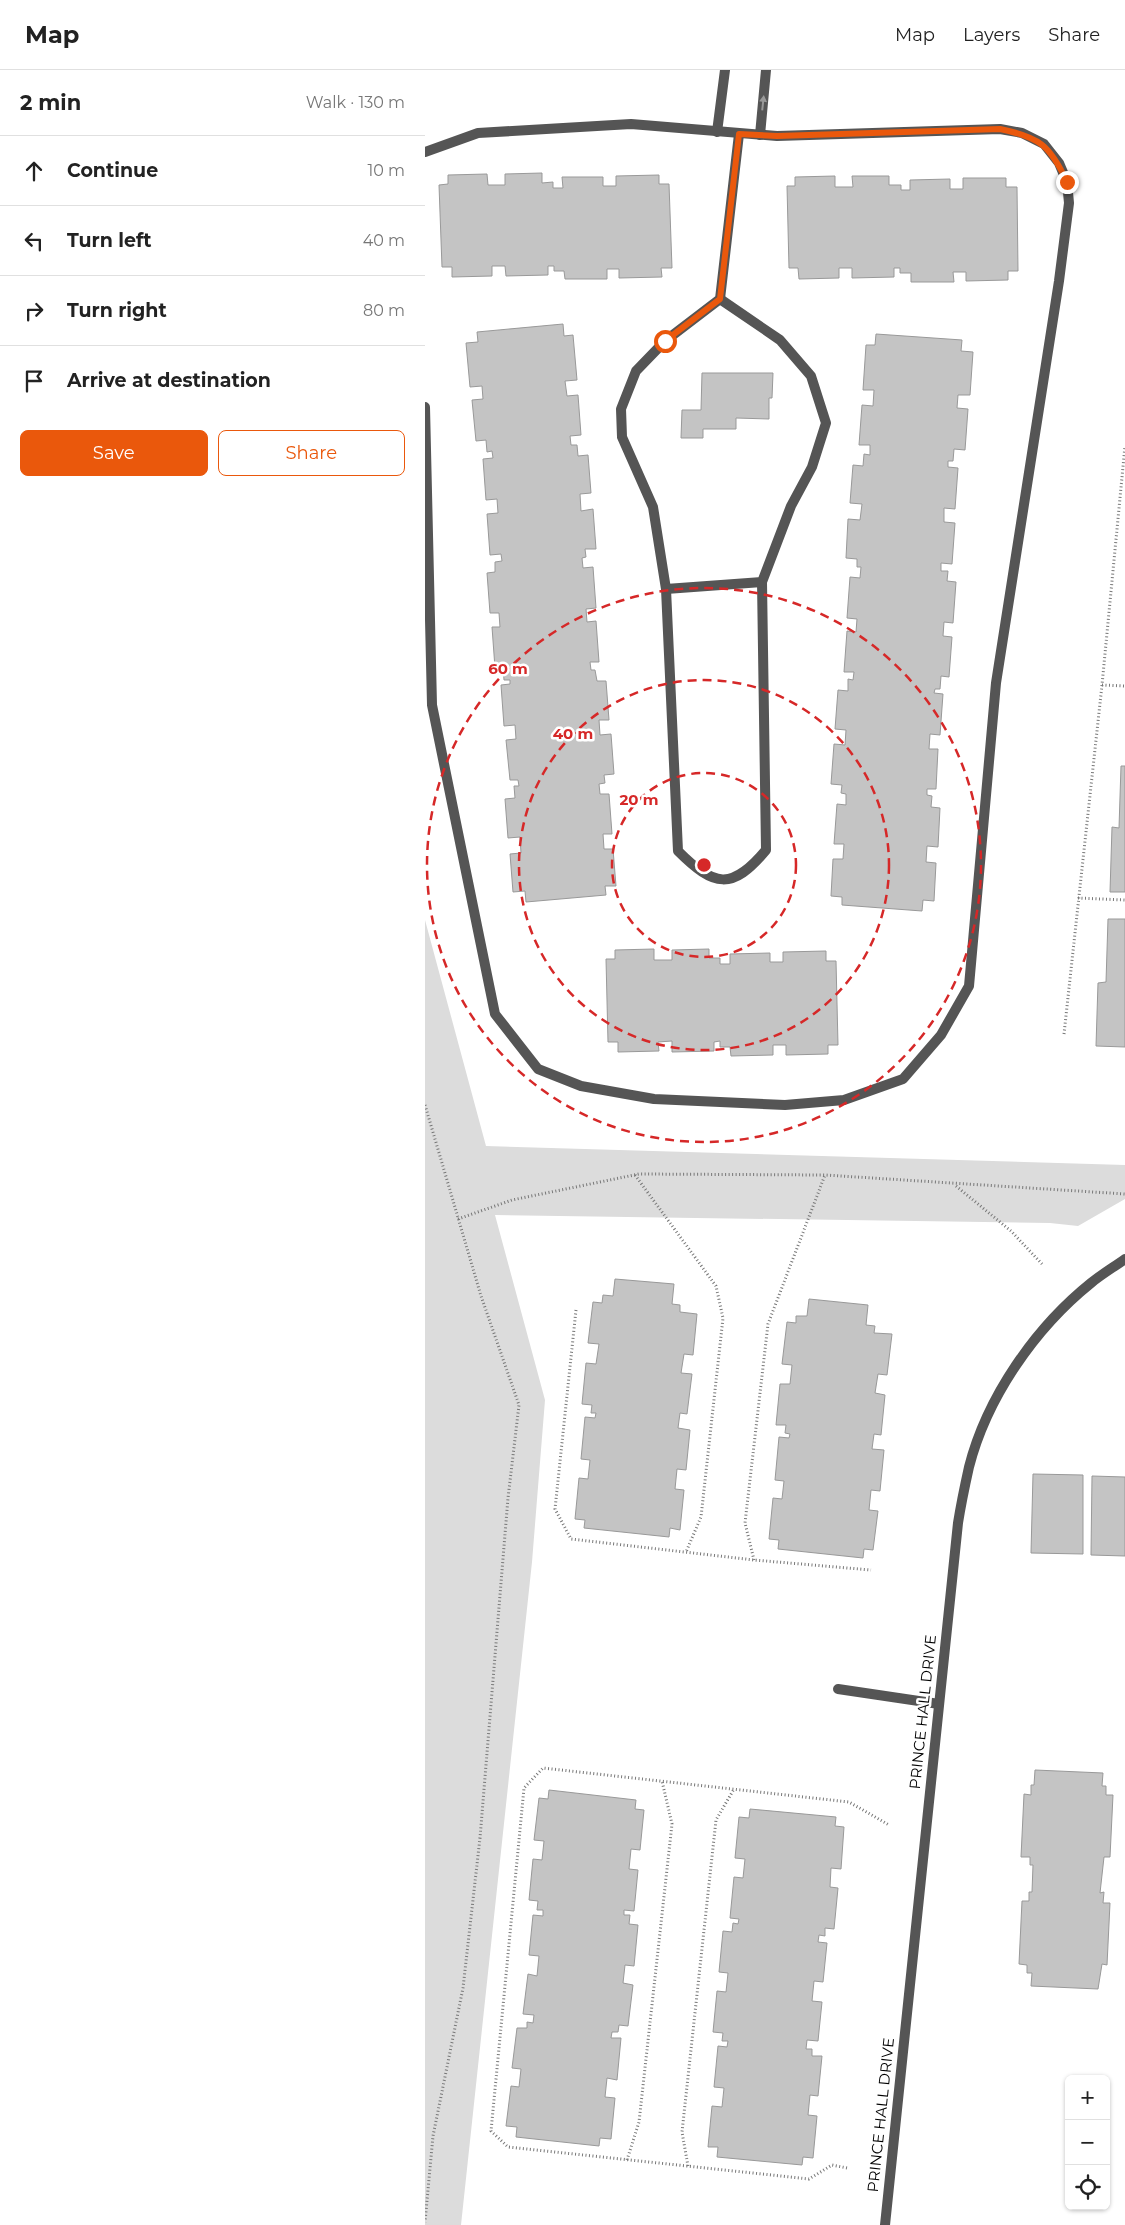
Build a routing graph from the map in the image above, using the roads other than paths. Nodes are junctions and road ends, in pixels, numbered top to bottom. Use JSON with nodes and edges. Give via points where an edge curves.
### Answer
{"nodes":[{"id":1,"x":725,"y":70,"type":"edge"},
{"id":2,"x":766,"y":70,"type":"edge"},
{"id":3,"x":717,"y":132,"type":"junction"},
{"id":4,"x":739,"y":134,"type":"junction"},
{"id":5,"x":760,"y":135,"type":"junction"},
{"id":6,"x":425,"y":152,"type":"edge"},
{"id":7,"x":720,"y":299,"type":"junction"},
{"id":8,"x":425,"y":407,"type":"edge"},
{"id":9,"x":762,"y":582,"type":"junction"},
{"id":10,"x":666,"y":589,"type":"junction"},
{"id":11,"x":1125,"y":1259,"type":"edge"},
{"id":12,"x":838,"y":1689,"type":"dead end"},
{"id":13,"x":939,"y":1704,"type":"junction"},
{"id":14,"x":885,"y":2225,"type":"edge"}],
"edges":[{"from":1,"to":3,"type":"street"},
{"from":5,"to":2,"type":"street","one_way":true},
{"from":3,"to":4,"type":"street"},
{"from":3,"to":6,"type":"street","via":[[631,124],[477,133]]},
{"from":4,"to":5,"type":"street"},
{"from":4,"to":7,"type":"street"},
{"from":5,"to":8,"type":"street","via":[[1000,129],[1022,133],[1043,144],[1059,163],[1067,182],[1069,203],[1059,281],[996,683],[969,986],[941,1036],[903,1079],[844,1100],[785,1105],[654,1099],[581,1086],[538,1069],[495,1014],[432,705]]},
{"from":7,"to":9,"type":"street","via":[[780,340],[811,376],[826,423],[812,467],[791,506]]},
{"from":7,"to":10,"type":"street","via":[[665,341],[636,371],[621,408],[621,437],[653,507]]},
{"from":9,"to":10,"type":"street"},
{"from":9,"to":10,"type":"street","via":[[766,850],[734,879],[717,880],[696,869],[678,851]]},
{"from":11,"to":13,"type":"street","name":"PRINCE HALL DRIVE","via":[[1091,1283],[1041,1332],[1007,1380],[986,1422],[970,1466],[958,1523]]},
{"from":12,"to":13,"type":"street"},
{"from":13,"to":14,"type":"street","name":"PRINCE HALL DRIVE"}]}
